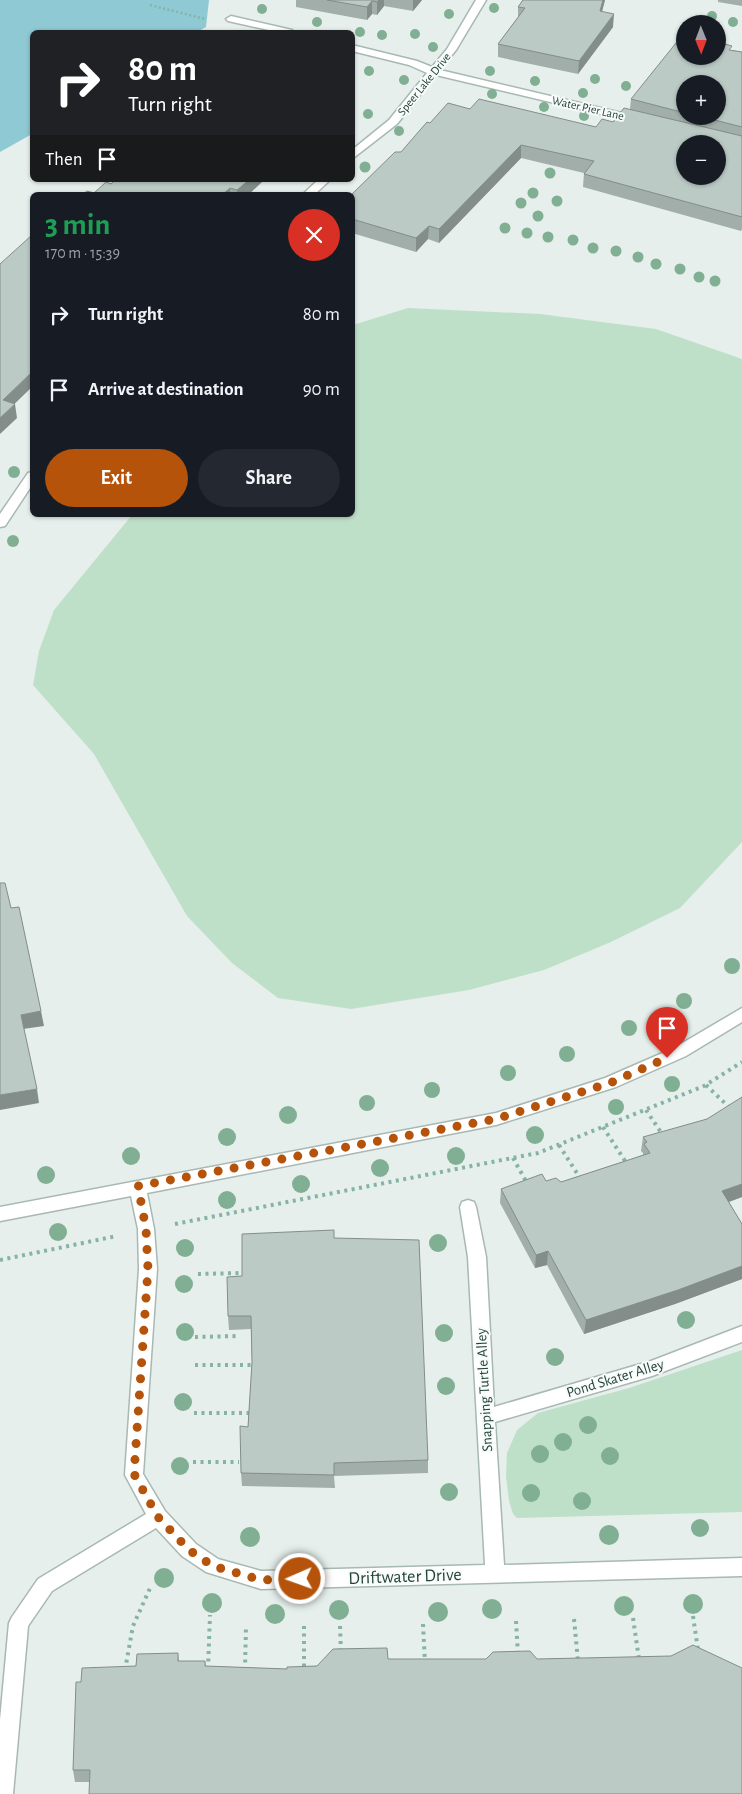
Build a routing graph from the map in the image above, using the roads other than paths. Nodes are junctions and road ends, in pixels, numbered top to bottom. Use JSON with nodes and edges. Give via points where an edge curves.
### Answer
{"nodes":[{"id":1,"x":481,"y":0,"type":"edge"},
{"id":2,"x":231,"y":18,"type":"dead end"},
{"id":3,"x":280,"y":30,"type":"edge"},
{"id":4,"x":355,"y":49,"type":"edge"},
{"id":5,"x":434,"y":72,"type":"junction"},
{"id":6,"x":653,"y":123,"type":"edge"},
{"id":7,"x":355,"y":154,"type":"edge"},
{"id":8,"x":323,"y":182,"type":"edge"},
{"id":9,"x":311,"y":192,"type":"edge"},
{"id":10,"x":30,"y":479,"type":"edge"},
{"id":11,"x":0,"y":523,"type":"edge"},
{"id":12,"x":742,"y":1014,"type":"edge"},
{"id":13,"x":138,"y":1186,"type":"junction"},
{"id":14,"x":468,"y":1207,"type":"dead end"},
{"id":15,"x":0,"y":1214,"type":"edge"},
{"id":16,"x":742,"y":1334,"type":"edge"},
{"id":17,"x":486,"y":1416,"type":"junction"},
{"id":18,"x":158,"y":1517,"type":"junction"},
{"id":19,"x":742,"y":1566,"type":"edge"},
{"id":20,"x":495,"y":1574,"type":"junction"},
{"id":21,"x":3,"y":1794,"type":"edge"}],
"edges":[{"from":1,"to":5,"type":"street","name":"Speer Lake Drive"},
{"from":2,"to":3,"type":"street"},
{"from":4,"to":5,"type":"street","name":"Water Pier Lane","via":[[413,63]]},
{"from":5,"to":6,"type":"street","name":"Water Pier Lane"},
{"from":5,"to":7,"type":"street","name":"Speer Lake Drive","via":[[393,122]]},
{"from":8,"to":9,"type":"street"},
{"from":10,"to":11,"type":"street"},
{"from":12,"to":13,"type":"street","via":[[680,1052],[610,1083],[496,1119]]},
{"from":13,"to":15,"type":"street"},
{"from":13,"to":18,"type":"street","name":"Driftwater Drive","via":[[146,1229],[148,1269],[134,1474]]},
{"from":14,"to":17,"type":"street","name":"Snapping Turtle Alley","via":[[477,1257]]},
{"from":16,"to":17,"type":"street","name":"Pond Skater Alley","via":[[652,1368]]},
{"from":17,"to":20,"type":"street","name":"Snapping Turtle Alley"},
{"from":18,"to":20,"type":"street","name":"Driftwater Drive","via":[[189,1550],[213,1566],[261,1580]]},
{"from":18,"to":21,"type":"street","via":[[45,1585],[20,1623]]},
{"from":19,"to":20,"type":"street","name":"Driftwater Drive"}]}
